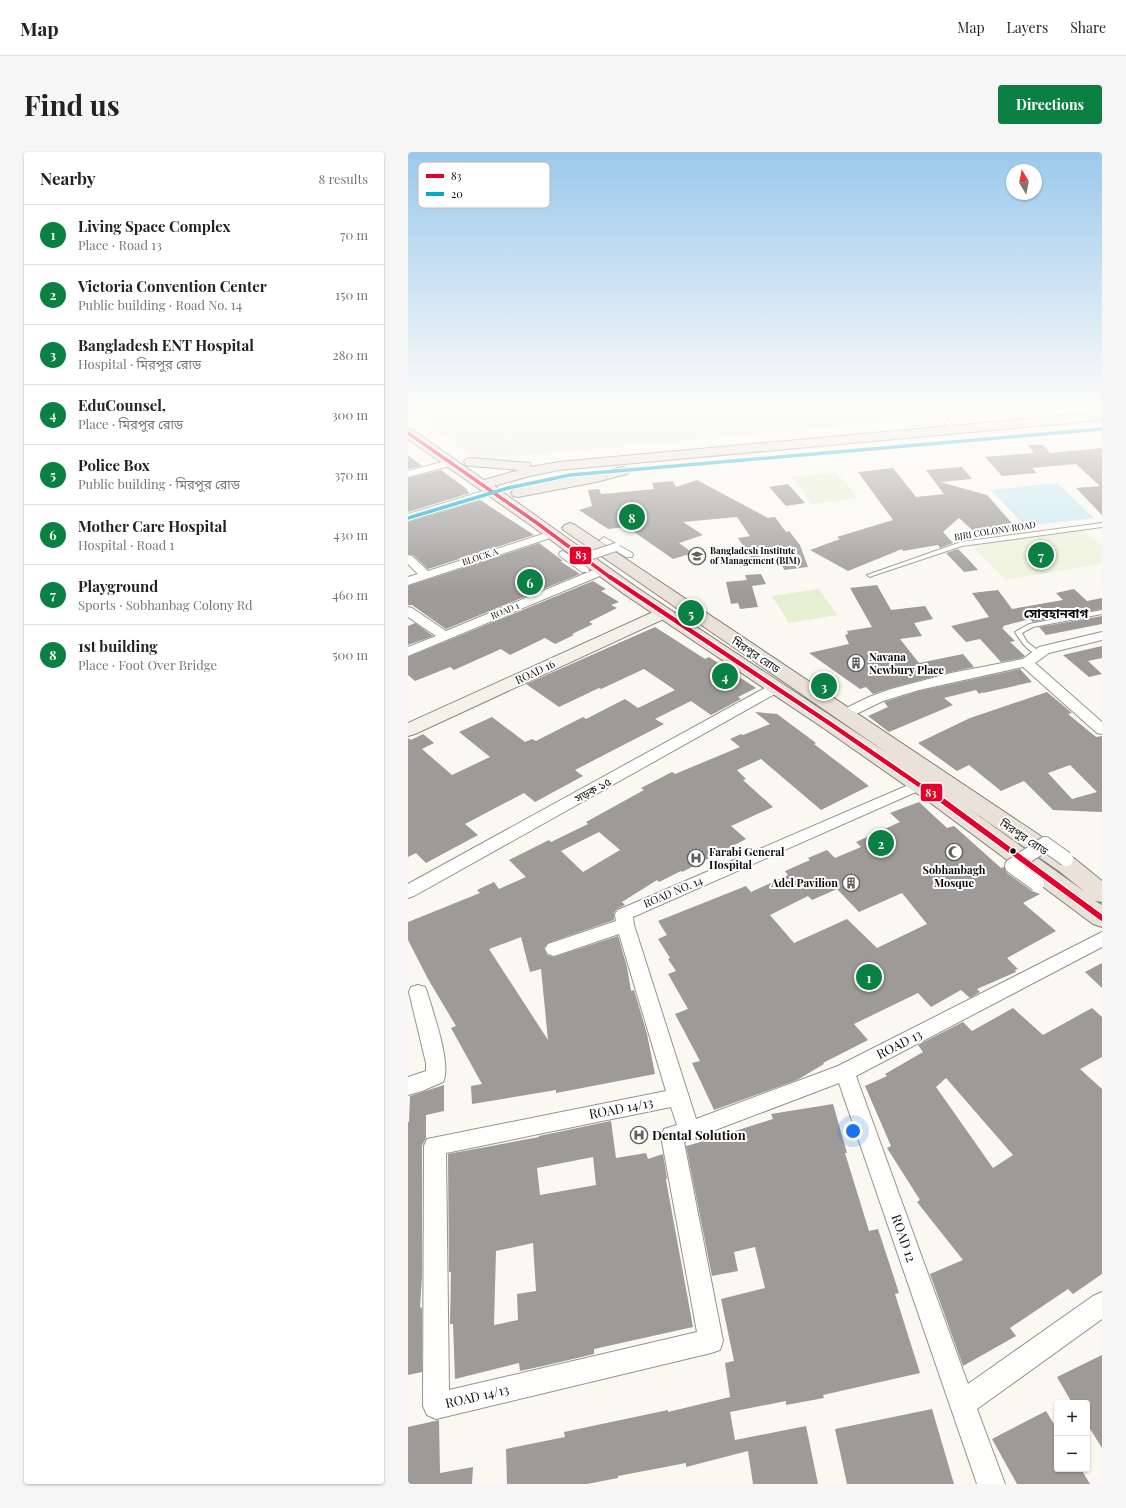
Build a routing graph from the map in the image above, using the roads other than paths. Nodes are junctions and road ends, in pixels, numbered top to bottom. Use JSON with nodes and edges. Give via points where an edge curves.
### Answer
{"nodes":[{"id":1,"x":430,"y":468,"type":"edge"},
{"id":2,"x":461,"y":468,"type":"edge"},
{"id":3,"x":478,"y":468,"type":"edge"},
{"id":4,"x":545,"y":468,"type":"edge"},
{"id":5,"x":644,"y":468,"type":"edge"},
{"id":6,"x":408,"y":474,"type":"edge"},
{"id":7,"x":501,"y":487,"type":"junction"},
{"id":8,"x":408,"y":518,"type":"edge"},
{"id":9,"x":1102,"y":525,"type":"edge"},
{"id":10,"x":552,"y":534,"type":"junction"},
{"id":11,"x":604,"y":540,"type":"dead end"},
{"id":12,"x":616,"y":547,"type":"junction"},
{"id":13,"x":563,"y":554,"type":"dead end"},
{"id":14,"x":629,"y":555,"type":"dead end"},
{"id":15,"x":408,"y":558,"type":"edge"},
{"id":16,"x":574,"y":561,"type":"junction"},
{"id":17,"x":594,"y":570,"type":"junction"},
{"id":18,"x":426,"y":575,"type":"junction"},
{"id":19,"x":870,"y":575,"type":"dead end"},
{"id":20,"x":408,"y":581,"type":"edge"},
{"id":21,"x":681,"y":605,"type":"junction"},
{"id":22,"x":657,"y":609,"type":"junction"},
{"id":23,"x":408,"y":611,"type":"edge"},
{"id":24,"x":1102,"y":612,"type":"edge"},
{"id":25,"x":445,"y":636,"type":"junction"},
{"id":26,"x":1102,"y":636,"type":"edge"},
{"id":27,"x":408,"y":652,"type":"edge"},
{"id":28,"x":1038,"y":653,"type":"junction"},
{"id":29,"x":1026,"y":662,"type":"junction"},
{"id":30,"x":777,"y":687,"type":"junction"},
{"id":31,"x":438,"y":709,"type":"junction"},
{"id":32,"x":845,"y":714,"type":"junction"},
{"id":33,"x":408,"y":715,"type":"edge"},
{"id":34,"x":408,"y":730,"type":"edge"},
{"id":35,"x":1102,"y":730,"type":"edge"},
{"id":36,"x":920,"y":785,"type":"junction"},
{"id":37,"x":952,"y":798,"type":"junction"},
{"id":38,"x":1066,"y":859,"type":"dead end"},
{"id":39,"x":1037,"y":884,"type":"dead end"},
{"id":40,"x":408,"y":892,"type":"edge"},
{"id":41,"x":1102,"y":894,"type":"edge"},
{"id":42,"x":1102,"y":918,"type":"edge"},
{"id":43,"x":625,"y":925,"type":"junction"},
{"id":44,"x":1102,"y":939,"type":"edge"},
{"id":45,"x":554,"y":949,"type":"dead end"},
{"id":46,"x":418,"y":992,"type":"dead end"},
{"id":47,"x":845,"y":1072,"type":"junction"},
{"id":48,"x":408,"y":1086,"type":"edge"},
{"id":49,"x":678,"y":1097,"type":"junction"},
{"id":50,"x":688,"y":1131,"type":"junction"},
{"id":51,"x":1102,"y":1304,"type":"edge"},
{"id":52,"x":962,"y":1404,"type":"junction"},
{"id":53,"x":991,"y":1484,"type":"edge"}],
"edges":[{"from":1,"to":6,"type":"street"},
{"from":2,"to":7,"type":"highway","name":"মিরপুর রোড"},
{"from":3,"to":7,"type":"highway","name":"মিরপুর রোড"},
{"from":4,"to":7,"type":"highway"},
{"from":5,"to":7,"type":"highway","via":[[622,470],[595,479],[544,486]]},
{"from":7,"to":8,"type":"street"},
{"from":7,"to":10,"type":"highway","name":"মিরপুর রোড"},
{"from":7,"to":21,"type":"highway","name":"মিরপুর রোড"},
{"from":9,"to":19,"type":"lane","name":"BJRI COLONY ROAD","via":[[961,544]]},
{"from":10,"to":17,"type":"highway","name":"মিরপুর রোড"},
{"from":10,"to":18,"type":"street","name":"BLOCK A"},
{"from":11,"to":12,"type":"street"},
{"from":12,"to":14,"type":"street"},
{"from":12,"to":16,"type":"street","bridge":true},
{"from":13,"to":16,"type":"street"},
{"from":15,"to":18,"type":"street"},
{"from":16,"to":17,"type":"street"},
{"from":17,"to":22,"type":"highway","name":"মিরপুর রোড"},
{"from":17,"to":25,"type":"street","name":"ROAD 1"},
{"from":18,"to":20,"type":"street","name":"BLOCK A"},
{"from":21,"to":22,"type":"highway"},
{"from":21,"to":32,"type":"highway","name":"মিরপুর রোড"},
{"from":22,"to":30,"type":"highway","name":"মিরপুর রোড"},
{"from":22,"to":31,"type":"main road","name":"ROAD 16"},
{"from":23,"to":25,"type":"street"},
{"from":24,"to":28,"type":"lane","via":[[1031,625],[1018,632],[1025,643]]},
{"from":25,"to":27,"type":"street","name":"ROAD 1"},
{"from":26,"to":28,"type":"street"},
{"from":28,"to":29,"type":"street","via":[[1033,660]]},
{"from":29,"to":32,"type":"street","via":[[966,674],[877,698]]},
{"from":29,"to":35,"type":"street"},
{"from":30,"to":36,"type":"highway","name":"মিরপুর রোড"},
{"from":30,"to":40,"type":"street","name":"সড়ক ১৫"},
{"from":31,"to":33,"type":"main road","name":"ROAD 16"},
{"from":31,"to":34,"type":"main road","name":"ROAD 16"},
{"from":32,"to":37,"type":"highway","name":"মিরপুর রোড"},
{"from":36,"to":37,"type":"highway","name":"মিরপুর রোড"},
{"from":36,"to":43,"type":"street","name":"ROAD NO. 14","via":[[624,914]]},
{"from":37,"to":41,"type":"highway","name":"মিরপুর রোড","via":[[1067,865]]},
{"from":37,"to":42,"type":"highway","name":"মিরপুর রোড"},
{"from":38,"to":39,"type":"street","bridge":true,"via":[[1045,844],[1012,866]]},
{"from":43,"to":45,"type":"street"},
{"from":43,"to":49,"type":"street"},
{"from":44,"to":47,"type":"street","name":"ROAD 13"},
{"from":46,"to":48,"type":"street","via":[[436,1063],[436,1076]]},
{"from":47,"to":50,"type":"street","name":"ROAD 13"},
{"from":47,"to":52,"type":"street","name":"ROAD 12"},
{"from":49,"to":50,"type":"street"},
{"from":49,"to":50,"type":"street","name":"ROAD 14/13","via":[[435,1146],[436,1406],[711,1341],[672,1136]]},
{"from":51,"to":52,"type":"street"},
{"from":52,"to":53,"type":"street","name":"ROAD 12"}]}
